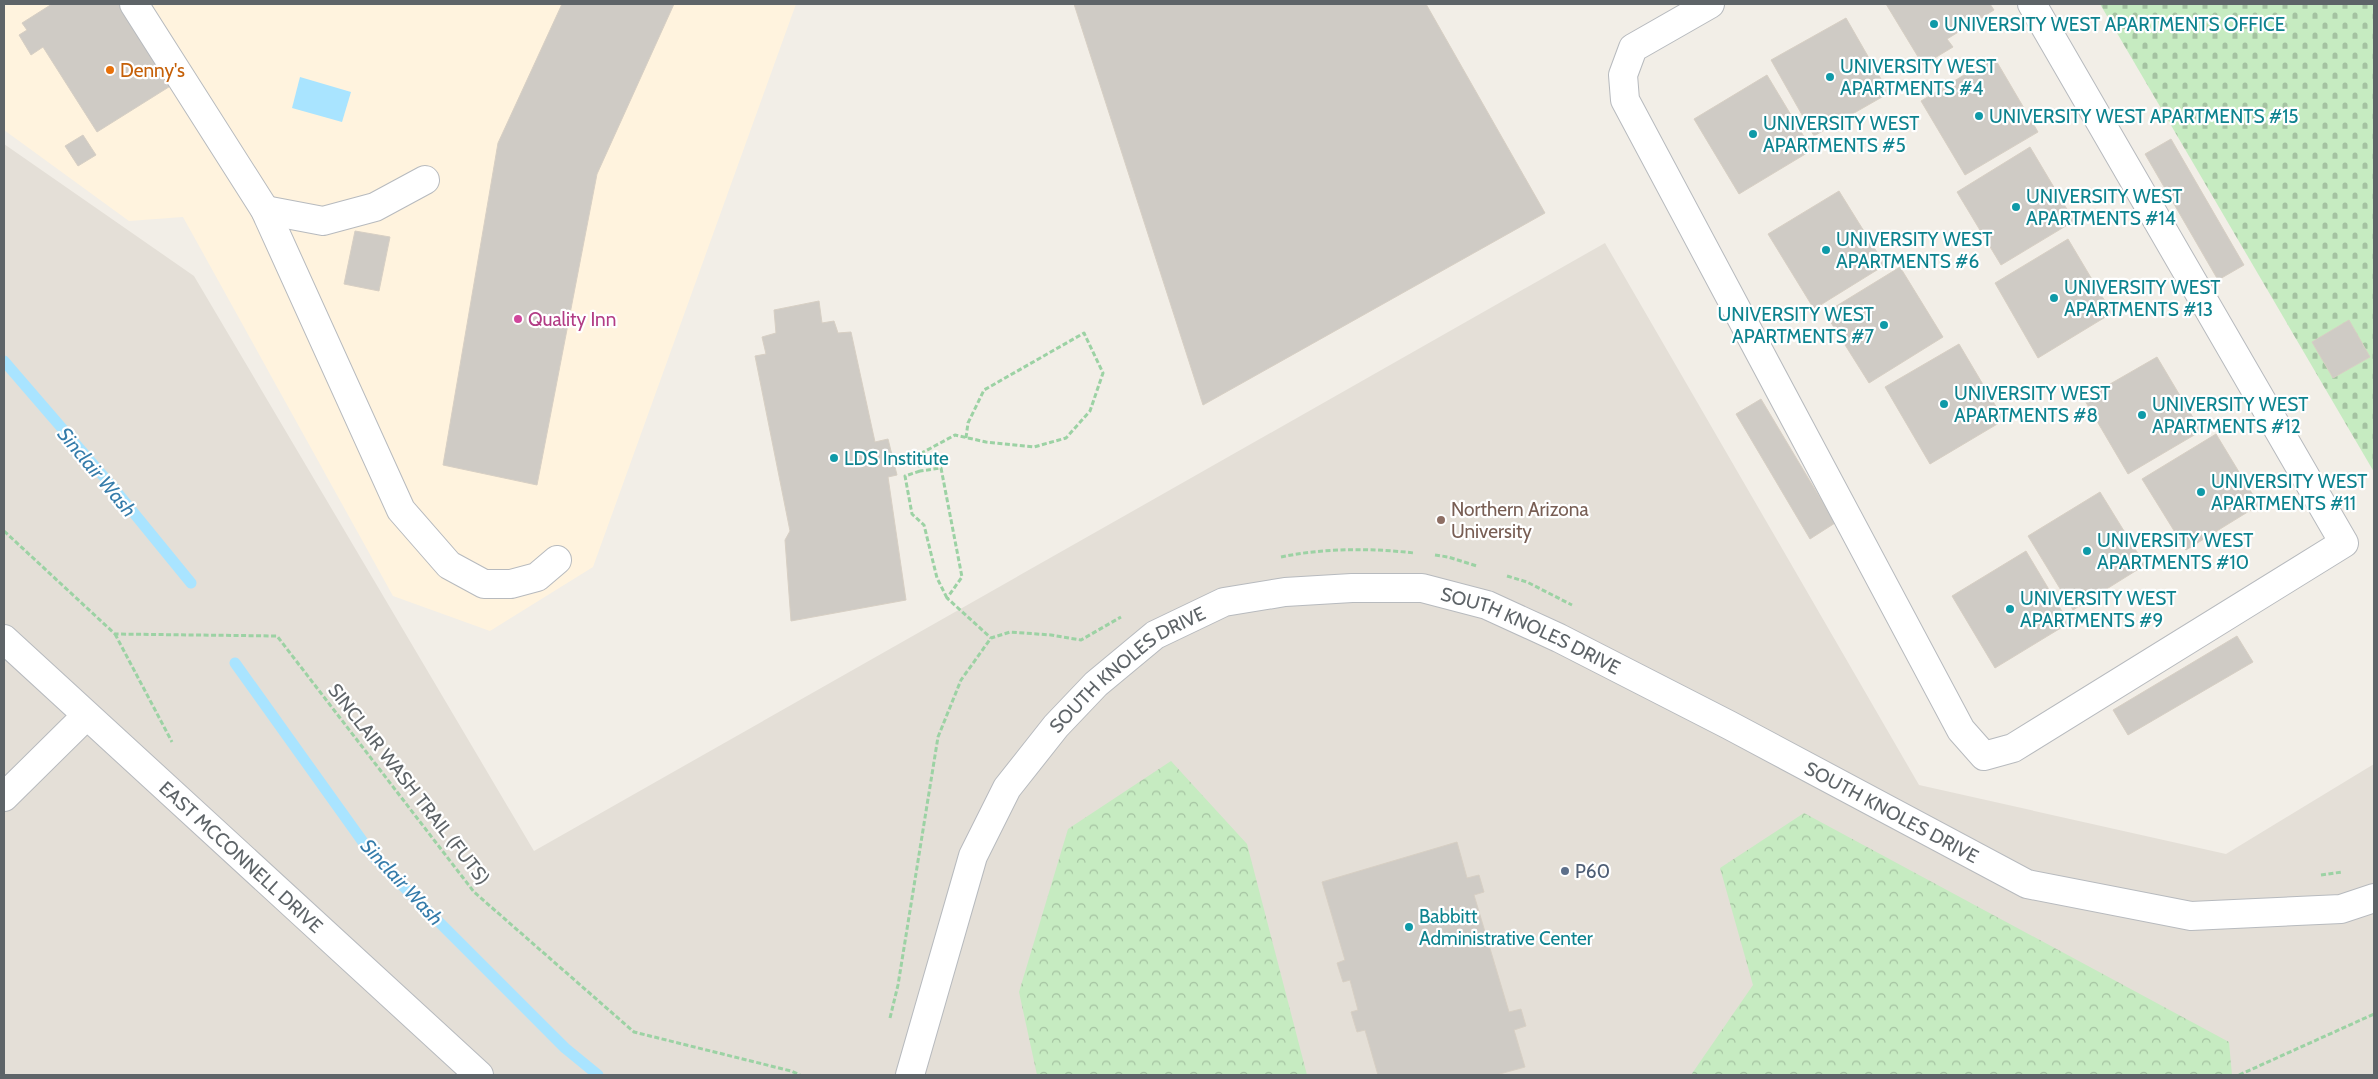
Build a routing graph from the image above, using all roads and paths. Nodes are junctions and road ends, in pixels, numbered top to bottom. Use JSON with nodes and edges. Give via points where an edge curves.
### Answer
{"nodes":[{"id":1,"x":134,"y":4,"type":"edge"},
{"id":2,"x":1710,"y":4,"type":"edge"},
{"id":3,"x":2032,"y":4,"type":"edge"},
{"id":4,"x":425,"y":180,"type":"dead end"},
{"id":5,"x":265,"y":210,"type":"junction"},
{"id":6,"x":966,"y":438,"type":"junction"},
{"id":7,"x":920,"y":471,"type":"junction"},
{"id":8,"x":4,"y":531,"type":"edge"},
{"id":9,"x":1423,"y":554,"type":"dead end"},
{"id":10,"x":1431,"y":555,"type":"dead end"},
{"id":11,"x":1279,"y":558,"type":"dead end"},
{"id":12,"x":557,"y":560,"type":"dead end"},
{"id":13,"x":1484,"y":568,"type":"dead end"},
{"id":14,"x":1501,"y":574,"type":"dead end"},
{"id":15,"x":946,"y":598,"type":"junction"},
{"id":16,"x":1579,"y":609,"type":"dead end"},
{"id":17,"x":1124,"y":616,"type":"dead end"},
{"id":18,"x":115,"y":634,"type":"junction"},
{"id":19,"x":991,"y":638,"type":"junction"},
{"id":20,"x":4,"y":639,"type":"edge"},
{"id":21,"x":86,"y":716,"type":"junction"},
{"id":22,"x":172,"y":742,"type":"dead end"},
{"id":23,"x":4,"y":797,"type":"edge"},
{"id":24,"x":2350,"y":871,"type":"dead end"},
{"id":25,"x":2311,"y":876,"type":"dead end"},
{"id":26,"x":2374,"y":898,"type":"edge"},
{"id":27,"x":2374,"y":1014,"type":"edge"},
{"id":28,"x":889,"y":1021,"type":"dead end"},
{"id":29,"x":479,"y":1075,"type":"edge"},
{"id":30,"x":800,"y":1075,"type":"edge"},
{"id":31,"x":910,"y":1075,"type":"edge"},
{"id":32,"x":2239,"y":1075,"type":"edge"}],
"edges":[{"from":1,"to":5,"type":"street"},
{"from":2,"to":3,"type":"street","via":[[1633,48],[1622,75],[1625,100],[1961,730],[1984,756],[2013,748],[2344,544]]},
{"from":4,"to":5,"type":"street","via":[[375,207],[323,221]]},
{"from":5,"to":12,"type":"street","via":[[401,510],[449,565],[484,584],[511,584],[537,578]]},
{"from":6,"to":6,"type":"path","via":[[968,423],[984,390],[1084,333],[1103,373],[1090,412],[1066,438],[1034,447]]},
{"from":6,"to":7,"type":"path","via":[[956,435],[918,455]]},
{"from":7,"to":15,"type":"path","via":[[905,476],[912,514],[924,526],[937,578]]},
{"from":7,"to":15,"type":"path","via":[[941,468],[962,577]]},
{"from":8,"to":18,"type":"path"},
{"from":9,"to":11,"type":"path","via":[[1388,550],[1305,552]]},
{"from":10,"to":13,"type":"path"},
{"from":14,"to":16,"type":"path","via":[[1527,582]]},
{"from":15,"to":19,"type":"path"},
{"from":17,"to":19,"type":"path","via":[[1081,640],[1010,632]]},
{"from":18,"to":22,"type":"path"},
{"from":18,"to":30,"type":"path","name":"SINCLAIR WASH TRAIL (FUTS)","via":[[277,636],[474,892],[634,1032]]},
{"from":19,"to":28,"type":"path","via":[[960,680],[938,737],[898,985]]},
{"from":20,"to":21,"type":"street","name":"EAST MCCONNELL DRIVE"},
{"from":21,"to":23,"type":"street"},
{"from":21,"to":29,"type":"street","name":"EAST MCCONNELL DRIVE"},
{"from":24,"to":25,"type":"path"},
{"from":26,"to":31,"type":"street","name":"SOUTH KNOLES DRIVE","via":[[2341,909],[2191,916],[2027,884],[1720,720],[1487,605],[1422,588],[1285,592],[1224,602],[1155,635],[1089,691],[1056,726],[1007,788],[973,856]]},
{"from":27,"to":32,"type":"path"}]}
